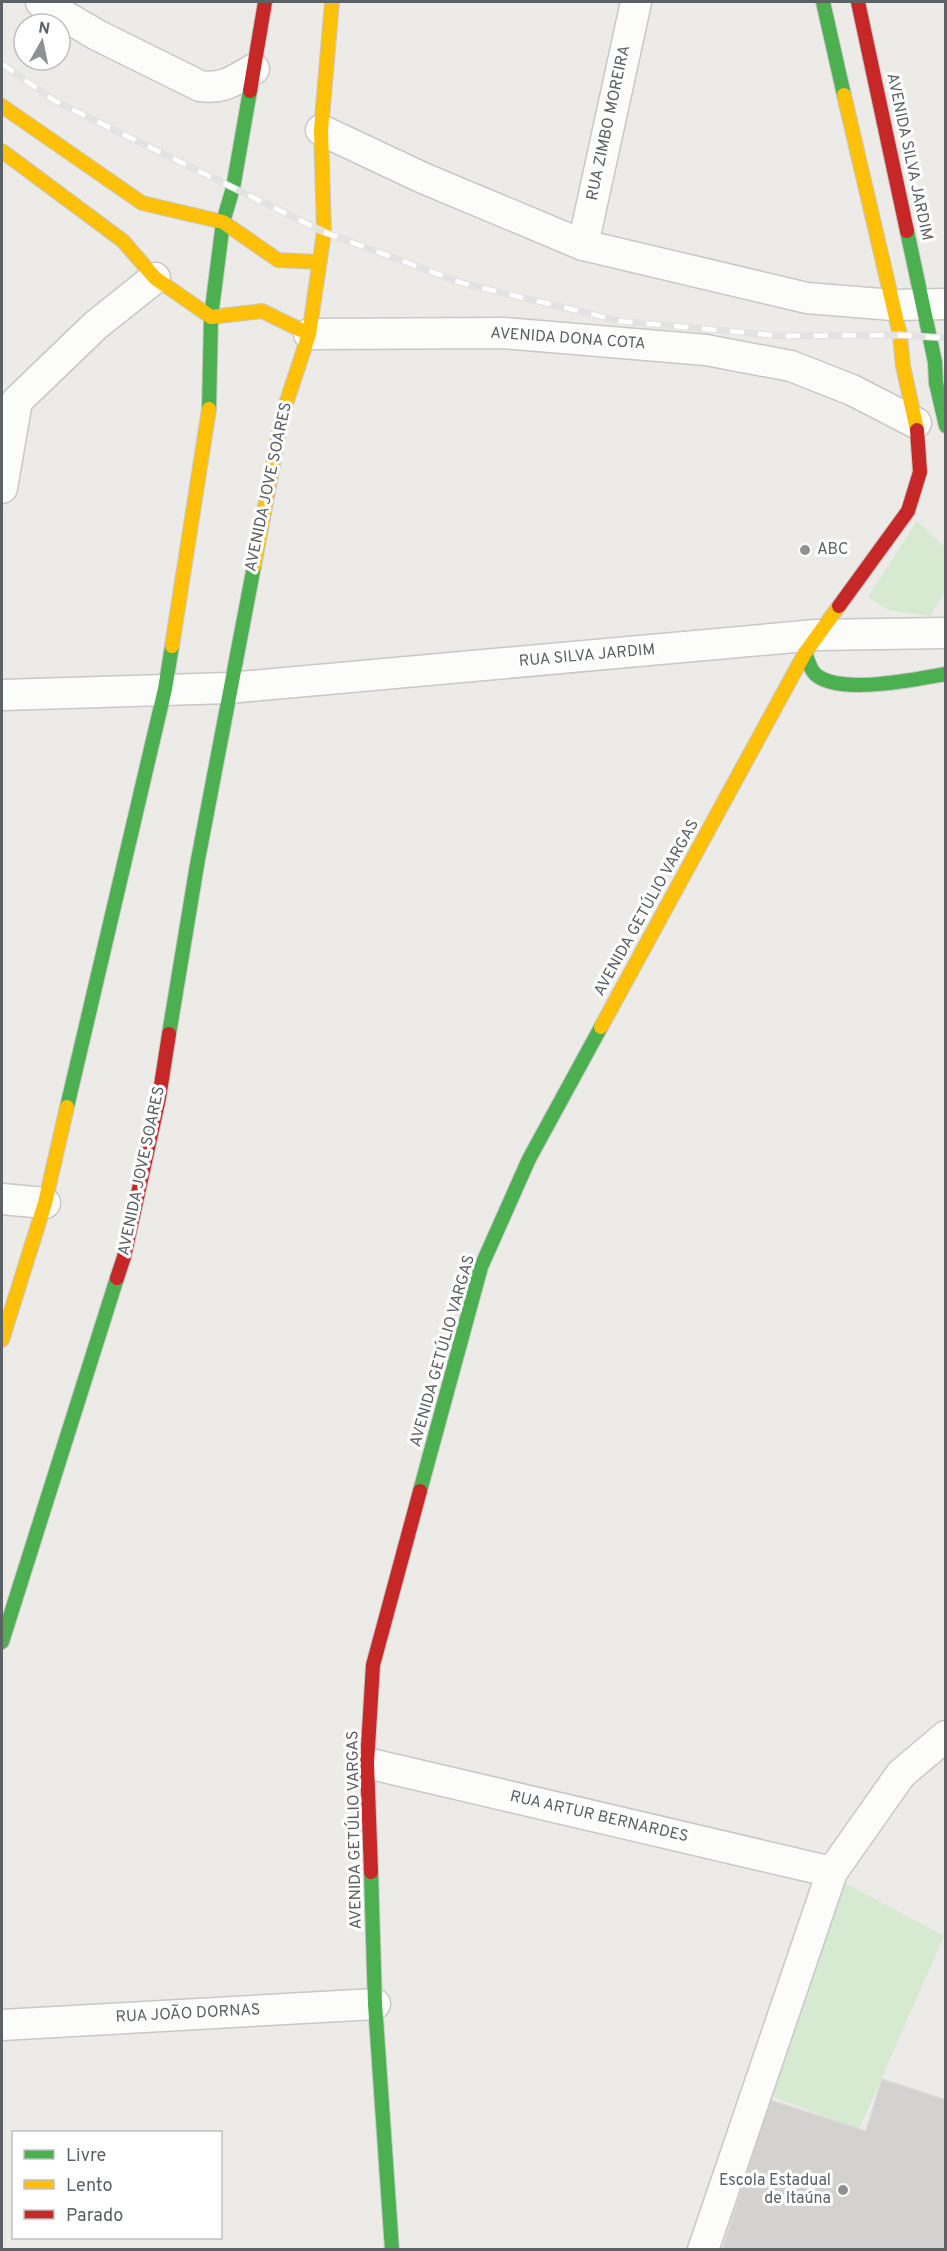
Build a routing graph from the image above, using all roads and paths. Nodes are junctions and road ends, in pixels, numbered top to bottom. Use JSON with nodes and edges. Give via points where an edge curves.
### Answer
{"nodes":[{"id":1,"x":40,"y":2,"type":"edge"},
{"id":2,"x":265,"y":2,"type":"edge"},
{"id":3,"x":332,"y":2,"type":"edge"},
{"id":4,"x":636,"y":2,"type":"edge"},
{"id":5,"x":823,"y":2,"type":"edge"},
{"id":6,"x":858,"y":2,"type":"edge"},
{"id":7,"x":254,"y":69,"type":"junction"},
{"id":8,"x":2,"y":106,"type":"edge"},
{"id":9,"x":321,"y":130,"type":"junction"},
{"id":10,"x":2,"y":151,"type":"edge"},
{"id":11,"x":223,"y":222,"type":"junction"},
{"id":12,"x":583,"y":245,"type":"junction"},
{"id":13,"x":318,"y":262,"type":"junction"},
{"id":14,"x":156,"y":278,"type":"junction"},
{"id":15,"x":934,"y":304,"type":"edge"},
{"id":16,"x":893,"y":305,"type":"junction"},
{"id":17,"x":211,"y":317,"type":"junction"},
{"id":18,"x":309,"y":334,"type":"junction"},
{"id":19,"x":940,"y":362,"type":"edge"},
{"id":20,"x":903,"y":366,"type":"junction"},
{"id":21,"x":9,"y":401,"type":"edge"},
{"id":22,"x":916,"y":423,"type":"junction"},
{"id":23,"x":945,"y":426,"type":"edge"},
{"id":24,"x":2,"y":488,"type":"edge"},
{"id":25,"x":945,"y":633,"type":"edge"},
{"id":26,"x":810,"y":644,"type":"junction"},
{"id":27,"x":945,"y":674,"type":"edge"},
{"id":28,"x":229,"y":687,"type":"junction"},
{"id":29,"x":165,"y":689,"type":"junction"},
{"id":30,"x":2,"y":695,"type":"edge"},
{"id":31,"x":2,"y":1199,"type":"edge"},
{"id":32,"x":45,"y":1203,"type":"junction"},
{"id":33,"x":2,"y":1340,"type":"edge"},
{"id":34,"x":2,"y":1642,"type":"edge"},
{"id":35,"x":945,"y":1736,"type":"edge"},
{"id":36,"x":367,"y":1763,"type":"junction"},
{"id":37,"x":832,"y":1872,"type":"junction"},
{"id":38,"x":375,"y":2004,"type":"junction"},
{"id":39,"x":2,"y":2025,"type":"edge"},
{"id":40,"x":392,"y":2250,"type":"edge"},
{"id":41,"x":703,"y":2250,"type":"edge"}],
"edges":[{"from":1,"to":7,"type":"street","via":[[200,86],[225,86]]},
{"from":2,"to":7,"type":"street"},
{"from":3,"to":9,"type":"street","name":"AVENIDA JOVE SOARES"},
{"from":4,"to":12,"type":"street","name":"RUA ZIMBO MOREIRA"},
{"from":5,"to":16,"type":"street"},
{"from":6,"to":15,"type":"street","name":"AVENIDA SILVA JARDIM"},
{"from":7,"to":11,"type":"street","via":[[233,188]]},
{"from":8,"to":11,"type":"street","via":[[142,203]]},
{"from":9,"to":12,"type":"street"},
{"from":9,"to":13,"type":"street","name":"AVENIDA JOVE SOARES","via":[[324,232]]},
{"from":10,"to":14,"type":"street","via":[[123,241]]},
{"from":11,"to":13,"type":"street","via":[[278,260]]},
{"from":11,"to":17,"type":"street"},
{"from":12,"to":16,"type":"street","via":[[807,298]]},
{"from":13,"to":18,"type":"street","name":"AVENIDA JOVE SOARES"},
{"from":14,"to":17,"type":"street"},
{"from":14,"to":21,"type":"street"},
{"from":15,"to":16,"type":"street"},
{"from":15,"to":19,"type":"street","name":"AVENIDA SILVA JARDIM"},
{"from":16,"to":20,"type":"street"},
{"from":17,"to":18,"type":"street","name":"AVENIDA DONA COTA","via":[[262,311]]},
{"from":17,"to":29,"type":"street","via":[[209,419]]},
{"from":18,"to":22,"type":"street","name":"AVENIDA DONA COTA","via":[[504,333],[706,350],[791,366],[852,390]]},
{"from":18,"to":28,"type":"street","name":"AVENIDA JOVE SOARES","via":[[282,416]]},
{"from":19,"to":20,"type":"street"},
{"from":19,"to":23,"type":"street","name":"AVENIDA SILVA JARDIM","via":[[936,384]]},
{"from":20,"to":22,"type":"street"},
{"from":21,"to":24,"type":"street"},
{"from":22,"to":26,"type":"street","name":"AVENIDA GETÚLIO VARGAS","via":[[920,472],[909,511]]},
{"from":25,"to":26,"type":"street","name":"RUA SILVA JARDIM"},
{"from":26,"to":27,"type":"street","via":[[816,675],[838,684],[863,686]]},
{"from":26,"to":28,"type":"street","name":"RUA SILVA JARDIM"},
{"from":26,"to":36,"type":"street","name":"AVENIDA GETÚLIO VARGAS","via":[[529,1158],[481,1267],[374,1665]]},
{"from":28,"to":29,"type":"street"},
{"from":28,"to":34,"type":"street","name":"AVENIDA JOVE SOARES","via":[[159,1098],[124,1257]]},
{"from":29,"to":30,"type":"street"},
{"from":29,"to":32,"type":"street"},
{"from":31,"to":32,"type":"street"},
{"from":32,"to":33,"type":"street"},
{"from":35,"to":37,"type":"street","via":[[902,1774]]},
{"from":36,"to":37,"type":"street","name":"RUA ARTUR BERNARDES"},
{"from":36,"to":38,"type":"street","name":"AVENIDA GETÚLIO VARGAS"},
{"from":37,"to":41,"type":"street"},
{"from":38,"to":39,"type":"street","name":"RUA JOÃO DORNAS"},
{"from":38,"to":40,"type":"street","name":"AVENIDA GETÚLIO VARGAS"}]}
